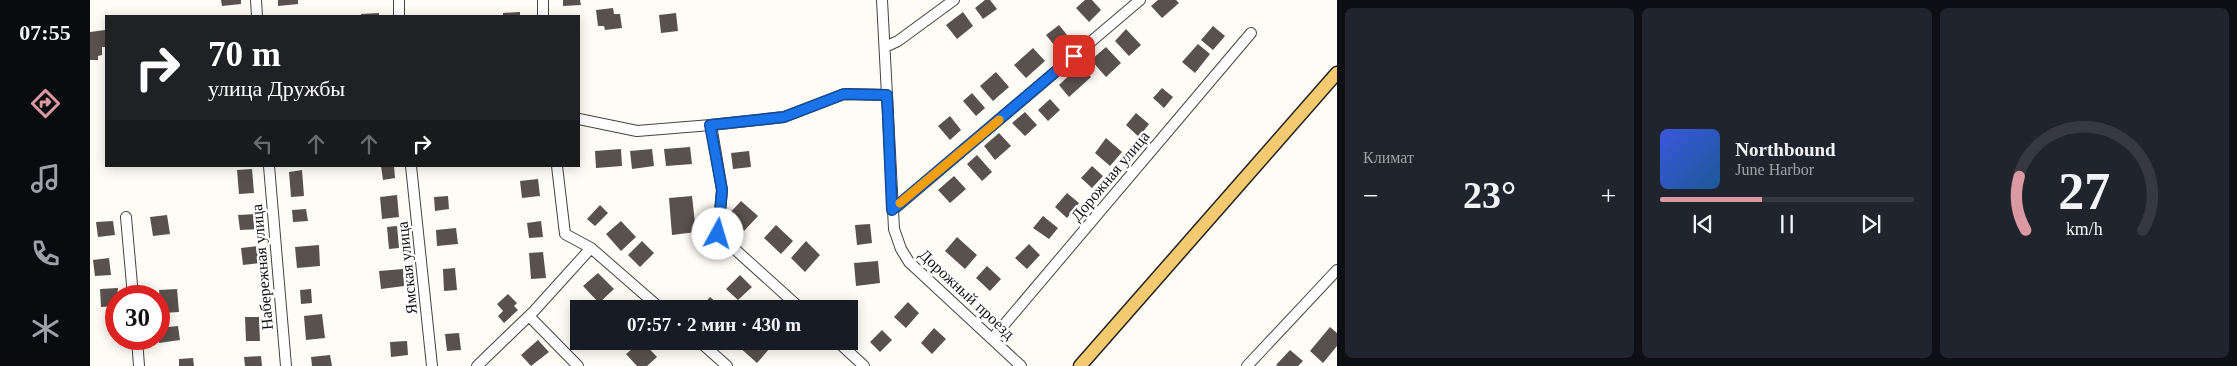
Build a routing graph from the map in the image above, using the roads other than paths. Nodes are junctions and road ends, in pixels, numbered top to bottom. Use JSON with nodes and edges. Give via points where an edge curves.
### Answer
{"nodes":[{"id":1,"x":256,"y":0,"type":"edge"},
{"id":2,"x":399,"y":0,"type":"edge"},
{"id":3,"x":543,"y":0,"type":"edge"},
{"id":4,"x":882,"y":0,"type":"edge"},
{"id":5,"x":954,"y":0,"type":"edge"},
{"id":6,"x":1140,"y":0,"type":"edge"},
{"id":7,"x":257,"y":15,"type":"edge"},
{"id":8,"x":399,"y":15,"type":"edge"},
{"id":9,"x":543,"y":15,"type":"edge"},
{"id":10,"x":1252,"y":33,"type":"dead end"},
{"id":11,"x":885,"y":47,"type":"junction"},
{"id":12,"x":1337,"y":72,"type":"edge"},
{"id":13,"x":887,"y":95,"type":"junction"},
{"id":14,"x":582,"y":119,"type":"edge"},
{"id":15,"x":710,"y":125,"type":"junction"},
{"id":16,"x":269,"y":167,"type":"edge"},
{"id":17,"x":411,"y":167,"type":"edge"},
{"id":18,"x":557,"y":167,"type":"edge"},
{"id":19,"x":892,"y":210,"type":"junction"},
{"id":20,"x":126,"y":217,"type":"dead end"},
{"id":21,"x":591,"y":248,"type":"junction"},
{"id":22,"x":1337,"y":270,"type":"edge"},
{"id":23,"x":132,"y":285,"type":"edge"},
{"id":24,"x":651,"y":300,"type":"edge"},
{"id":25,"x":791,"y":300,"type":"edge"},
{"id":26,"x":529,"y":316,"type":"junction"},
{"id":27,"x":992,"y":339,"type":"junction"},
{"id":28,"x":138,"y":350,"type":"edge"},
{"id":29,"x":709,"y":350,"type":"edge"},
{"id":30,"x":847,"y":350,"type":"edge"},
{"id":31,"x":139,"y":366,"type":"edge"},
{"id":32,"x":286,"y":366,"type":"edge"},
{"id":33,"x":432,"y":366,"type":"edge"},
{"id":34,"x":477,"y":366,"type":"edge"},
{"id":35,"x":578,"y":366,"type":"edge"},
{"id":36,"x":728,"y":366,"type":"edge"},
{"id":37,"x":864,"y":366,"type":"edge"},
{"id":38,"x":1022,"y":366,"type":"edge"},
{"id":39,"x":1080,"y":366,"type":"edge"},
{"id":40,"x":1247,"y":366,"type":"edge"}],
"edges":[{"from":1,"to":7,"type":"street"},
{"from":2,"to":8,"type":"street"},
{"from":3,"to":9,"type":"street"},
{"from":4,"to":11,"type":"street","name":"Дорожный проезд"},
{"from":5,"to":11,"type":"street"},
{"from":6,"to":19,"type":"street"},
{"from":10,"to":27,"type":"street","name":"Дорожная улица"},
{"from":11,"to":13,"type":"street","name":"Дорожный проезд"},
{"from":12,"to":39,"type":"main road"},
{"from":13,"to":15,"type":"street","via":[[844,94],[784,117]]},
{"from":13,"to":19,"type":"street","name":"Дорожный проезд"},
{"from":14,"to":15,"type":"street","via":[[637,131]]},
{"from":15,"to":25,"type":"street","via":[[722,190],[718,234]]},
{"from":16,"to":32,"type":"street","name":"Набережная улица"},
{"from":17,"to":33,"type":"street","name":"Ямская улица"},
{"from":18,"to":21,"type":"street","via":[[565,234]]},
{"from":19,"to":27,"type":"street","name":"Дорожный проезд","via":[[894,229],[909,262]]},
{"from":20,"to":23,"type":"street"},
{"from":21,"to":24,"type":"street"},
{"from":21,"to":26,"type":"street"},
{"from":22,"to":40,"type":"street"},
{"from":26,"to":34,"type":"street"},
{"from":26,"to":35,"type":"street"},
{"from":27,"to":38,"type":"street","name":"Дорожный проезд"},
{"from":28,"to":31,"type":"street"},
{"from":29,"to":36,"type":"street"},
{"from":30,"to":37,"type":"street"}]}
